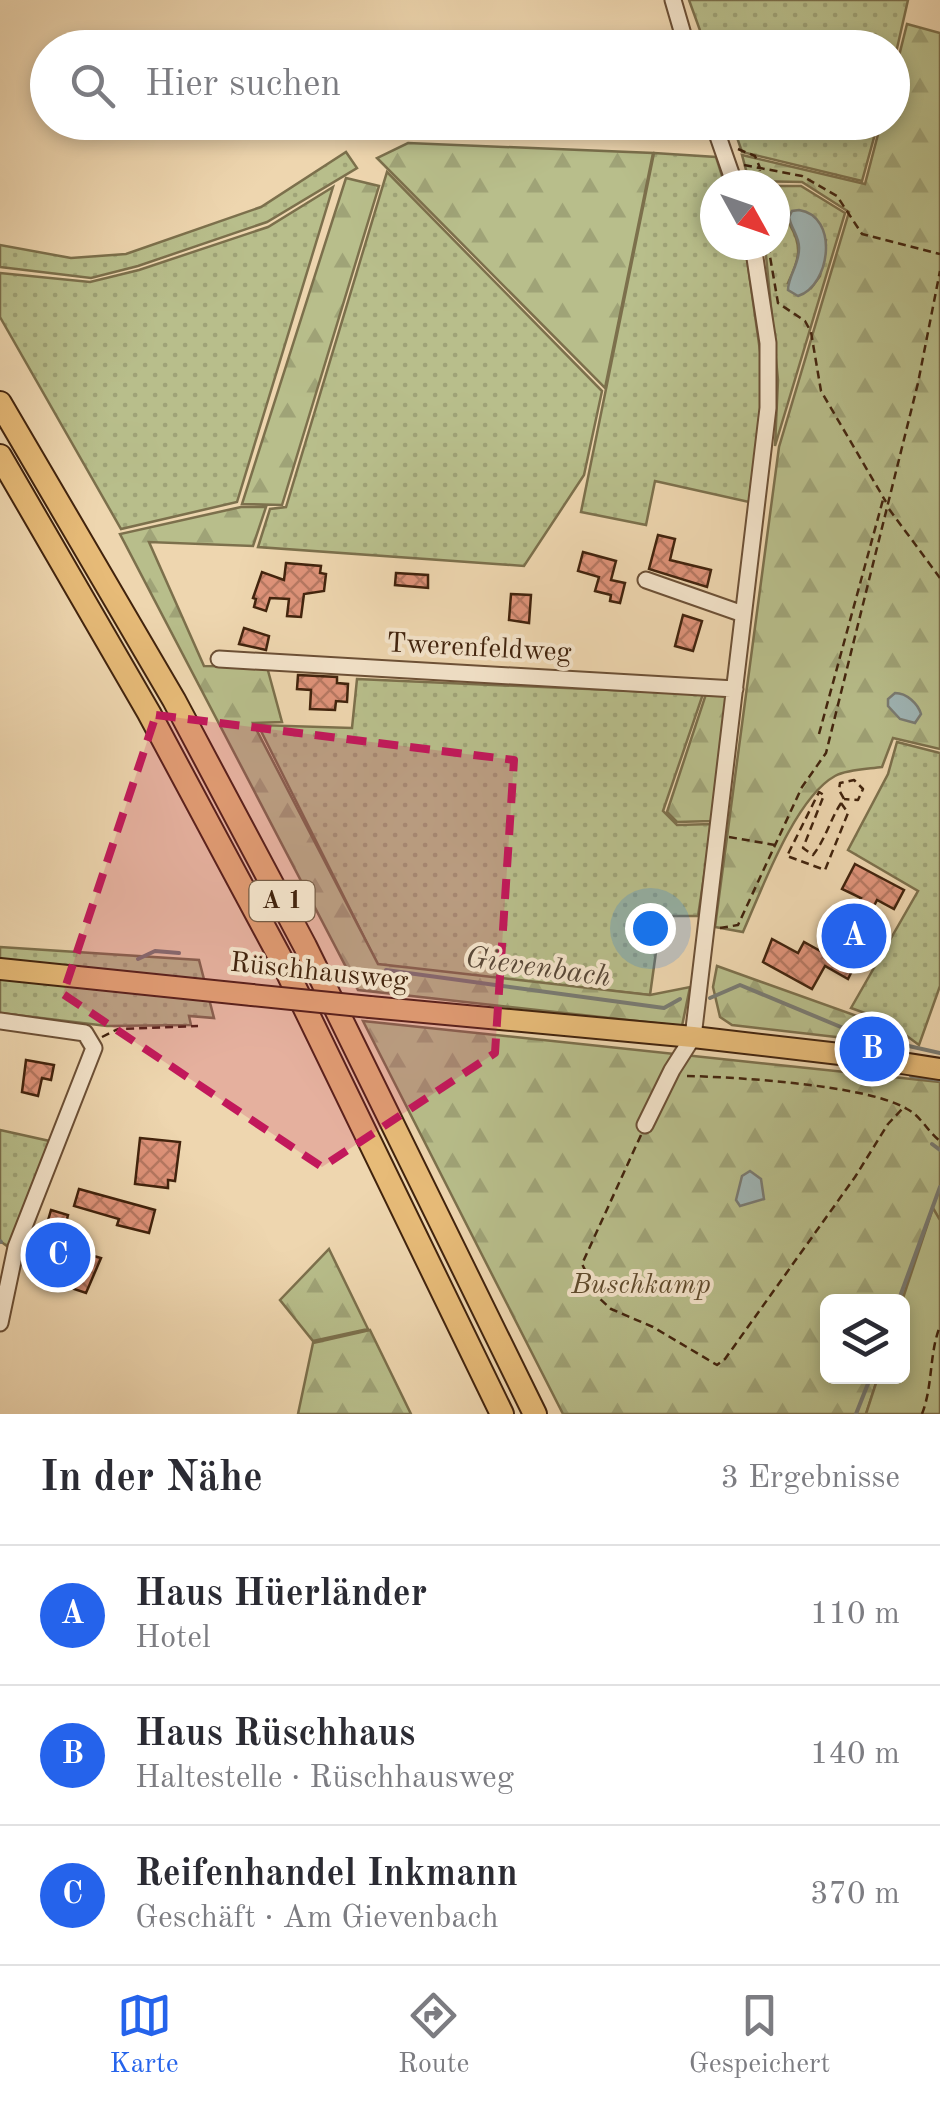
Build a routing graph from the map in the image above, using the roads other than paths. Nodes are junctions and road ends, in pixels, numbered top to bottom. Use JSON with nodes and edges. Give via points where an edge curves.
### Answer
{"nodes":[{"id":1,"x":673,"y":0,"type":"edge"},
{"id":2,"x":682,"y":30,"type":"edge"},
{"id":3,"x":719,"y":140,"type":"edge"},
{"id":4,"x":730,"y":170,"type":"edge"},
{"id":5,"x":756,"y":260,"type":"edge"},
{"id":6,"x":0,"y":403,"type":"edge"},
{"id":7,"x":0,"y":456,"type":"edge"},
{"id":8,"x":646,"y":580,"type":"dead end"},
{"id":9,"x":744,"y":614,"type":"junction"},
{"id":10,"x":219,"y":659,"type":"dead end"},
{"id":11,"x":735,"y":689,"type":"junction"},
{"id":12,"x":0,"y":969,"type":"edge"},
{"id":13,"x":0,"y":1021,"type":"edge"},
{"id":14,"x":693,"y":1037,"type":"junction"},
{"id":15,"x":940,"y":1069,"type":"edge"},
{"id":16,"x":646,"y":1125,"type":"road end"},
{"id":17,"x":0,"y":1324,"type":"edge"},
{"id":18,"x":502,"y":1414,"type":"edge"},
{"id":19,"x":535,"y":1414,"type":"edge"}],
"edges":[{"from":1,"to":2,"type":"street"},
{"from":3,"to":4,"type":"street"},
{"from":5,"to":9,"type":"street","via":[[768,382]]},
{"from":6,"to":19,"type":"highway","number":"A 1","via":[[174,700],[289,914]]},
{"from":7,"to":18,"type":"highway","number":"A 1","via":[[273,943]]},
{"from":8,"to":9,"type":"street"},
{"from":9,"to":11,"type":"street"},
{"from":10,"to":11,"type":"street","name":"Twerenfeldweg"},
{"from":11,"to":14,"type":"street"},
{"from":12,"to":14,"type":"main road","name":"Rüschhausweg","bridge":true},
{"from":13,"to":17,"type":"street","via":[[85,1033],[94,1048],[16,1247]]},
{"from":14,"to":15,"type":"main road","name":"Rüschhausweg"},
{"from":14,"to":16,"type":"street"}]}
